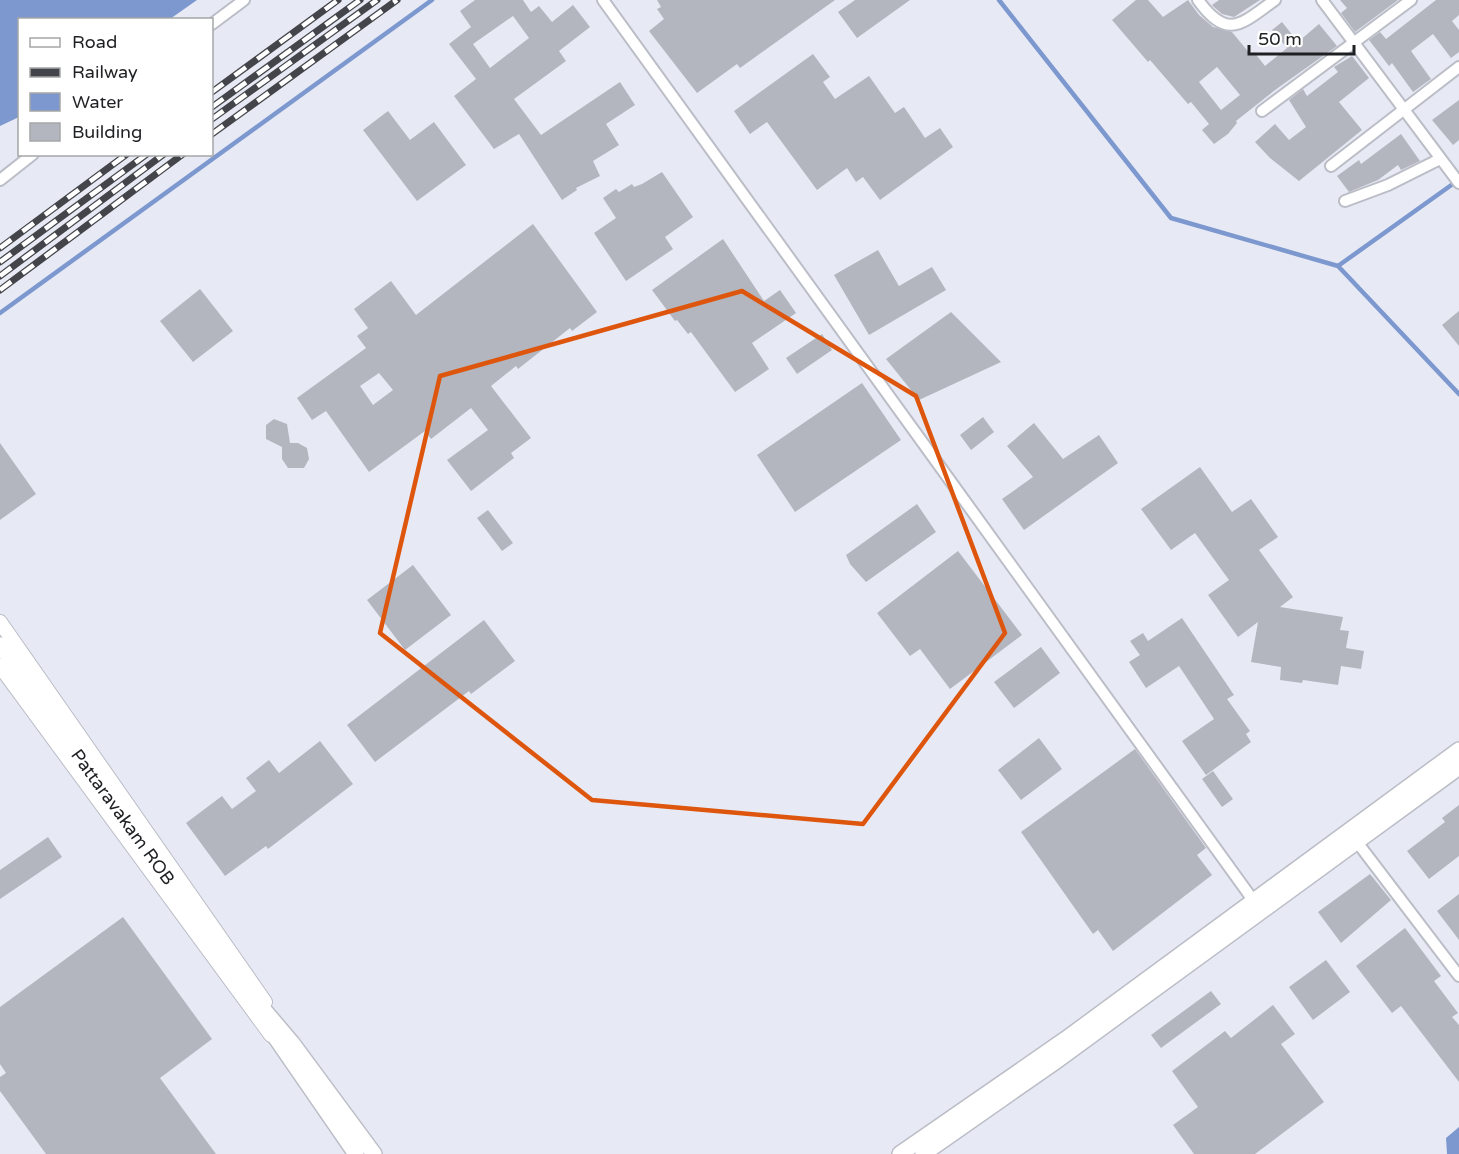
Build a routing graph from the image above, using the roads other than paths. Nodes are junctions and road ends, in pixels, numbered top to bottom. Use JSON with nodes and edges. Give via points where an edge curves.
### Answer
{"nodes":[{"id":1,"x":244,"y":0,"type":"edge"},
{"id":2,"x":603,"y":0,"type":"edge"},
{"id":3,"x":1198,"y":0,"type":"edge"},
{"id":4,"x":1275,"y":0,"type":"edge"},
{"id":5,"x":1322,"y":0,"type":"edge"},
{"id":6,"x":1411,"y":0,"type":"edge"},
{"id":7,"x":213,"y":23,"type":"edge"},
{"id":8,"x":1354,"y":43,"type":"junction"},
{"id":9,"x":1459,"y":67,"type":"edge"},
{"id":10,"x":1403,"y":108,"type":"junction"},
{"id":11,"x":1262,"y":111,"type":"dead end"},
{"id":12,"x":30,"y":156,"type":"edge"},
{"id":13,"x":1438,"y":156,"type":"junction"},
{"id":14,"x":1331,"y":166,"type":"dead end"},
{"id":15,"x":0,"y":180,"type":"edge"},
{"id":16,"x":1459,"y":183,"type":"edge"},
{"id":17,"x":1345,"y":201,"type":"dead end"},
{"id":18,"x":0,"y":622,"type":"edge"},
{"id":19,"x":0,"y":645,"type":"edge"},
{"id":20,"x":0,"y":666,"type":"edge"},
{"id":21,"x":1459,"y":750,"type":"edge"},
{"id":22,"x":1459,"y":767,"type":"edge"},
{"id":23,"x":1357,"y":842,"type":"junction"},
{"id":24,"x":1257,"y":906,"type":"junction"},
{"id":25,"x":1459,"y":976,"type":"edge"},
{"id":26,"x":287,"y":1046,"type":"junction"},
{"id":27,"x":356,"y":1154,"type":"edge"},
{"id":28,"x":374,"y":1154,"type":"edge"},
{"id":29,"x":900,"y":1154,"type":"edge"},
{"id":30,"x":923,"y":1154,"type":"edge"}],
"edges":[{"from":1,"to":7,"type":"street"},
{"from":2,"to":24,"type":"street"},
{"from":3,"to":4,"type":"street","via":[[1218,23],[1231,26]]},
{"from":5,"to":8,"type":"street"},
{"from":6,"to":8,"type":"street"},
{"from":8,"to":10,"type":"street"},
{"from":8,"to":11,"type":"street"},
{"from":9,"to":10,"type":"street"},
{"from":10,"to":13,"type":"street"},
{"from":10,"to":14,"type":"street"},
{"from":12,"to":15,"type":"street"},
{"from":13,"to":16,"type":"street"},
{"from":13,"to":17,"type":"street","via":[[1388,185]]},
{"from":18,"to":26,"type":"street"},
{"from":19,"to":26,"type":"main road","name":"Pattaravakam ROB"},
{"from":20,"to":26,"type":"street"},
{"from":21,"to":24,"type":"main road"},
{"from":22,"to":23,"type":"main road"},
{"from":23,"to":24,"type":"main road"},
{"from":23,"to":25,"type":"street"},
{"from":24,"to":29,"type":"main road"},
{"from":24,"to":30,"type":"main road"},
{"from":26,"to":27,"type":"main road"},
{"from":26,"to":28,"type":"main road"}]}
